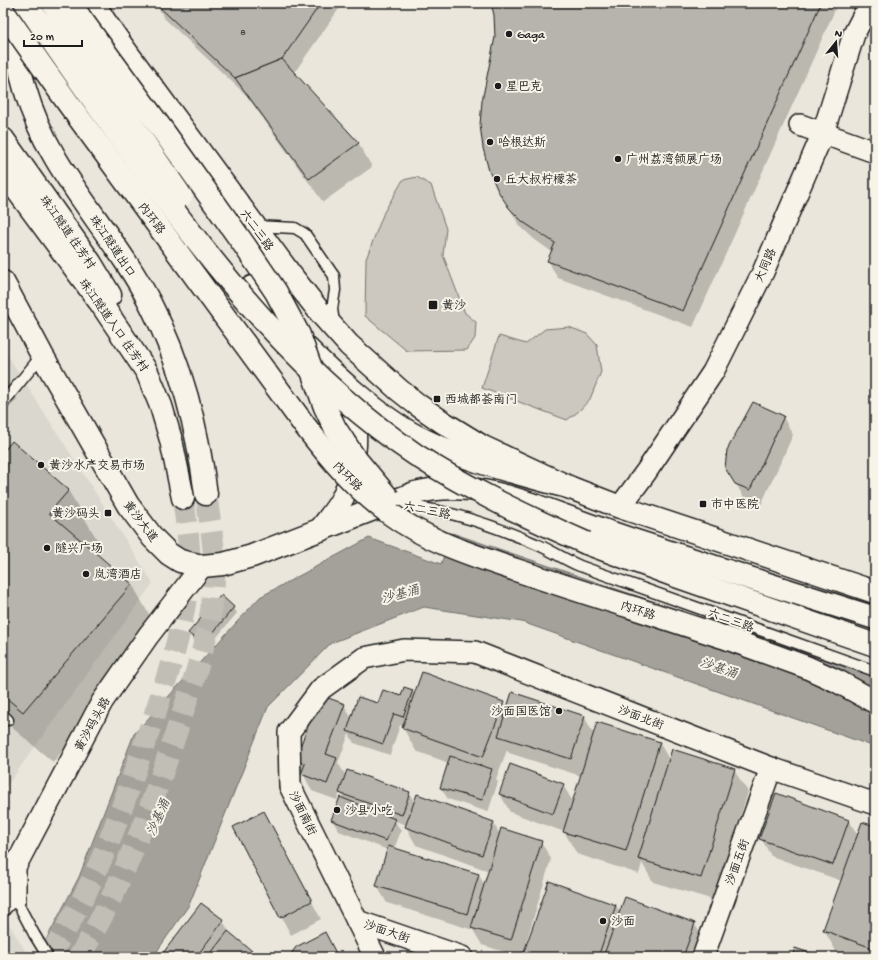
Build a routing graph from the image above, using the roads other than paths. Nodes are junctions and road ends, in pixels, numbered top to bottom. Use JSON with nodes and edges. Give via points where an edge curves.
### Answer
{"nodes":[{"id":1,"x":25,"y":3,"type":"edge"},
{"id":2,"x":40,"y":3,"type":"edge"},
{"id":3,"x":53,"y":3,"type":"edge"},
{"id":4,"x":71,"y":3,"type":"edge"},
{"id":5,"x":94,"y":3,"type":"edge"},
{"id":6,"x":870,"y":3,"type":"edge"},
{"id":7,"x":3,"y":11,"type":"edge"},
{"id":8,"x":76,"y":44,"type":"junction"},
{"id":9,"x":800,"y":125,"type":"dead end"},
{"id":10,"x":823,"y":133,"type":"junction"},
{"id":11,"x":3,"y":139,"type":"edge"},
{"id":12,"x":875,"y":152,"type":"edge"},
{"id":13,"x":3,"y":171,"type":"edge"},
{"id":14,"x":254,"y":226,"type":"junction"},
{"id":15,"x":3,"y":282,"type":"edge"},
{"id":16,"x":335,"y":331,"type":"junction"},
{"id":17,"x":42,"y":355,"type":"junction"},
{"id":18,"x":147,"y":372,"type":"junction"},
{"id":19,"x":352,"y":390,"type":"junction"},
{"id":20,"x":3,"y":403,"type":"edge"},
{"id":21,"x":571,"y":488,"type":"junction"},
{"id":22,"x":206,"y":494,"type":"tunnel mouth"},
{"id":23,"x":183,"y":498,"type":"tunnel mouth"},
{"id":24,"x":388,"y":503,"type":"junction"},
{"id":25,"x":620,"y":507,"type":"junction"},
{"id":26,"x":414,"y":529,"type":"junction"},
{"id":27,"x":320,"y":530,"type":"junction"},
{"id":28,"x":202,"y":566,"type":"junction"},
{"id":29,"x":875,"y":592,"type":"edge"},
{"id":30,"x":875,"y":618,"type":"edge"},
{"id":31,"x":875,"y":644,"type":"edge"},
{"id":32,"x":404,"y":650,"type":"joint"},
{"id":33,"x":875,"y":671,"type":"edge"},
{"id":34,"x":875,"y":702,"type":"edge"},
{"id":35,"x":771,"y":768,"type":"junction"},
{"id":36,"x":875,"y":804,"type":"edge"},
{"id":37,"x":9,"y":905,"type":"edge"},
{"id":38,"x":357,"y":921,"type":"junction"},
{"id":39,"x":48,"y":957,"type":"edge"},
{"id":40,"x":375,"y":957,"type":"edge"},
{"id":41,"x":462,"y":957,"type":"edge"},
{"id":42,"x":703,"y":957,"type":"edge"}],
"edges":[{"from":1,"to":22,"type":"main road","name":"珠江隧道出口","via":[[19,26],[17,52],[30,106],[56,160],[150,302],[173,353],[193,416]]},
{"from":1,"to":31,"type":"main road","name":"内环路","bridge":true,"via":[[226,278],[318,377],[416,455],[468,486],[586,543]]},
{"from":2,"to":8,"type":"main road","bridge":true},
{"from":3,"to":8,"type":"main road","bridge":true},
{"from":4,"to":26,"type":"main road","bridge":true,"via":[[273,287],[298,335],[335,428],[354,458]]},
{"from":5,"to":14,"type":"main road","name":"六二三路"},
{"from":6,"to":10,"type":"street","name":"大同路","via":[[854,34]]},
{"from":7,"to":26,"type":"main road","name":"内环路","bridge":true,"via":[[68,104],[324,450],[367,495]]},
{"from":8,"to":19,"type":"main road","bridge":true,"via":[[185,201],[252,287],[311,354]]},
{"from":9,"to":10,"type":"street"},
{"from":10,"to":12,"type":"street"},
{"from":10,"to":25,"type":"street","name":"大同路","via":[[763,272],[713,372]]},
{"from":11,"to":18,"type":"main road","name":"珠江隧道 往芳村","via":[[108,291],[127,325]]},
{"from":13,"to":18,"type":"main road","name":"珠江隧道入口 往芳村","via":[[102,305]]},
{"from":14,"to":16,"type":"main road","name":"六二三路"},
{"from":14,"to":16,"type":"lane","via":[[295,228],[305,234],[334,276],[332,309]]},
{"from":15,"to":17,"type":"main road","name":"黄沙大道"},
{"from":16,"to":21,"type":"main road","name":"六二三路","via":[[400,390],[444,423],[483,447]]},
{"from":17,"to":20,"type":"lane"},
{"from":17,"to":28,"type":"main road","name":"黄沙大道","via":[[128,505],[153,538],[180,561]]},
{"from":18,"to":23,"type":"main road","name":"珠江隧道入口 往芳村","via":[[171,440]]},
{"from":19,"to":21,"type":"main road","via":[[404,429],[430,442],[490,464]]},
{"from":19,"to":27,"type":"main road","via":[[355,446],[351,474],[342,497]]},
{"from":21,"to":25,"type":"main road","name":"六二三路"},
{"from":24,"to":27,"type":"main road","name":"黄沙大道"},
{"from":24,"to":30,"type":"main road","name":"六二三路","via":[[438,488],[463,488],[499,493],[648,545]]},
{"from":24,"to":33,"type":"lane","name":"六二三路","via":[[434,510],[484,525],[538,544],[580,566]]},
{"from":25,"to":29,"type":"main road","name":"六二三路"},
{"from":26,"to":34,"type":"main road","name":"内环路","bridge":true,"via":[[472,555],[806,667]]},
{"from":27,"to":28,"type":"main road","name":"黄沙大道","via":[[252,556],[223,564]]},
{"from":28,"to":37,"type":"street","name":"黄沙码头路","via":[[148,636],[102,702],[15,867]]},
{"from":32,"to":35,"type":"street","name":"沙面北街","via":[[475,652]]},
{"from":32,"to":38,"type":"street","name":"沙面南街","via":[[364,658],[321,689],[289,732],[290,786]]},
{"from":35,"to":36,"type":"street","name":"沙面北街"},
{"from":35,"to":42,"type":"street","name":"沙面五街"},
{"from":37,"to":39,"type":"lane","bridge":true,"via":[[34,934]]},
{"from":38,"to":40,"type":"street","name":"沙面南街"},
{"from":38,"to":41,"type":"street","name":"沙面大街"}]}
